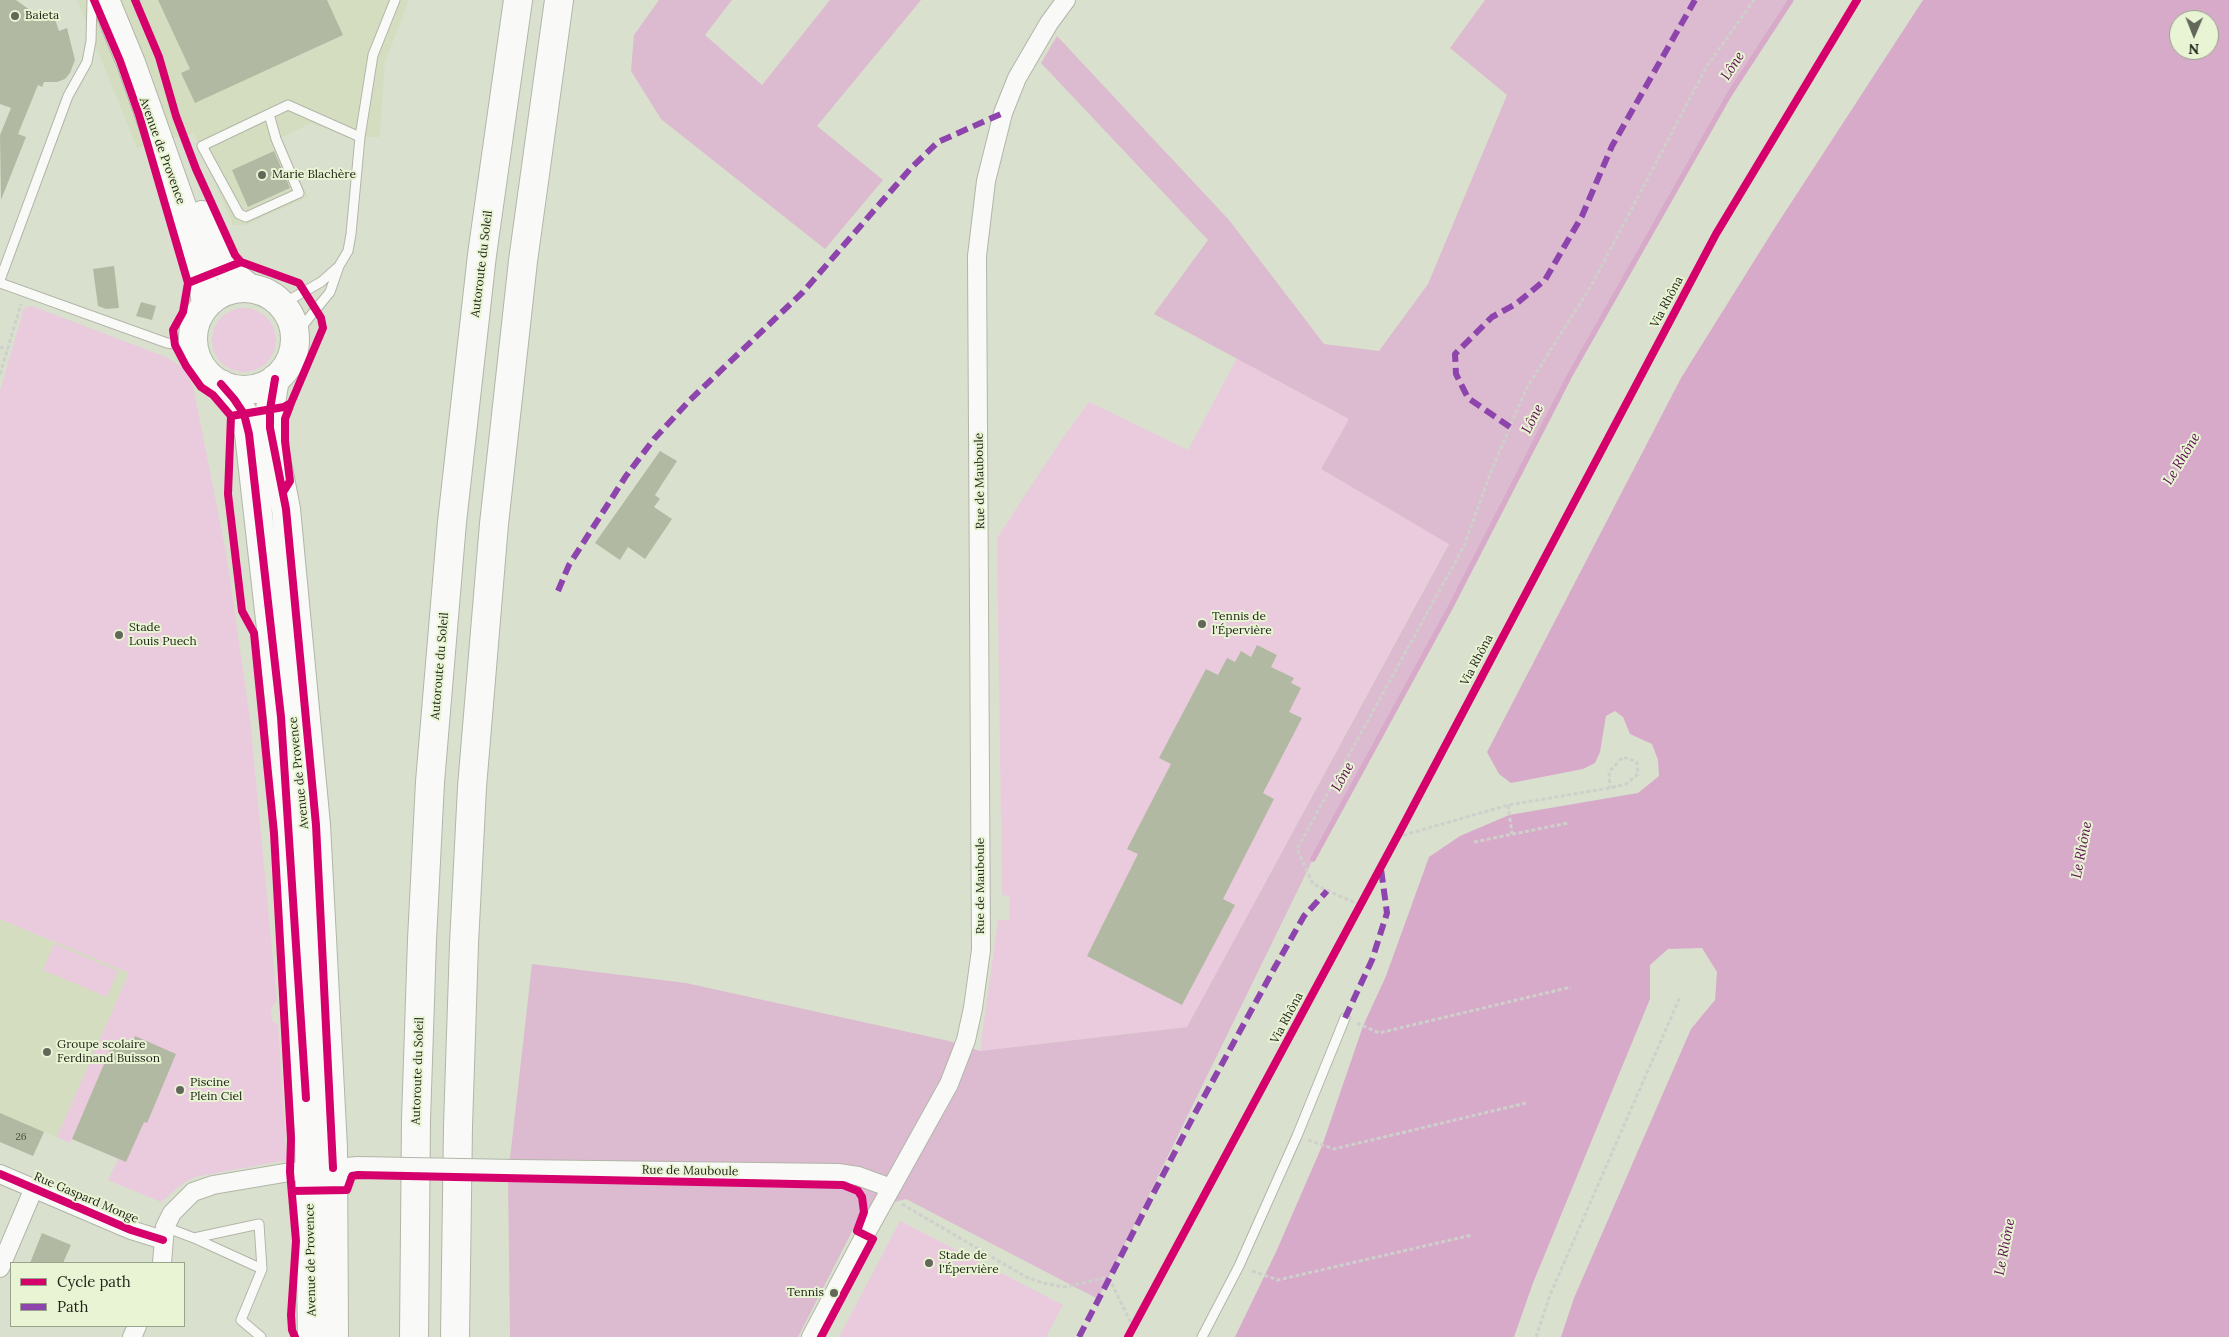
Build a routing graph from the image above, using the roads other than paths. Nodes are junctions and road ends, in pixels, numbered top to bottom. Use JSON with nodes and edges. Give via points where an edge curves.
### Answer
{"nodes":[{"id":1,"x":92,"y":0,"type":"edge"},
{"id":2,"x":105,"y":0,"type":"edge"},
{"id":3,"x":395,"y":0,"type":"edge"},
{"id":4,"x":518,"y":0,"type":"edge"},
{"id":5,"x":559,"y":0,"type":"edge"},
{"id":6,"x":1066,"y":0,"type":"edge"},
{"id":7,"x":134,"y":3,"type":"edge"},
{"id":8,"x":268,"y":114,"type":"junction"},
{"id":9,"x":360,"y":137,"type":"junction"},
{"id":10,"x":339,"y":266,"type":"junction"},
{"id":11,"x":0,"y":281,"type":"edge"},
{"id":12,"x":248,"y":288,"type":"junction"},
{"id":13,"x":279,"y":302,"type":"junction"},
{"id":14,"x":206,"y":305,"type":"junction"},
{"id":15,"x":295,"y":336,"type":"junction"},
{"id":16,"x":193,"y":346,"type":"junction"},
{"id":17,"x":275,"y":379,"type":"junction"},
{"id":18,"x":221,"y":384,"type":"junction"},
{"id":19,"x":1345,"y":1018,"type":"road end"},
{"id":20,"x":334,"y":1168,"type":"junction"},
{"id":21,"x":0,"y":1174,"type":"edge"},
{"id":22,"x":34,"y":1188,"type":"junction"},
{"id":23,"x":892,"y":1188,"type":"junction"},
{"id":24,"x":164,"y":1234,"type":"junction"},
{"id":25,"x":194,"y":1238,"type":"junction"},
{"id":26,"x":162,"y":1262,"type":"edge"},
{"id":27,"x":0,"y":1268,"type":"edge"},
{"id":28,"x":262,"y":1269,"type":"junction"},
{"id":29,"x":261,"y":1337,"type":"edge"},
{"id":30,"x":312,"y":1337,"type":"edge"},
{"id":31,"x":334,"y":1337,"type":"edge"},
{"id":32,"x":414,"y":1337,"type":"edge"},
{"id":33,"x":455,"y":1337,"type":"edge"},
{"id":34,"x":811,"y":1337,"type":"edge"},
{"id":35,"x":1202,"y":1337,"type":"edge"}],
"edges":[{"from":1,"to":11,"type":"lane","via":[[87,62],[53,132]]},
{"from":2,"to":14,"type":"main road","name":"Avenue de Provence","via":[[131,63],[195,244]]},
{"from":3,"to":9,"type":"lane","via":[[373,55]]},
{"from":4,"to":32,"type":"main road","name":"Autoroute du Soleil","via":[[482,255],[452,522],[432,763],[419,1030]]},
{"from":5,"to":33,"type":"main road","via":[[522,261],[494,524],[472,786],[458,1116]]},
{"from":6,"to":23,"type":"street","name":"Rue de Mauboule","via":[[1017,78],[1003,113],[986,181],[978,256],[981,950],[966,1040],[949,1084]]},
{"from":7,"to":12,"type":"main road","name":"Avenue de Provence","via":[[211,236],[226,267]]},
{"from":8,"to":8,"type":"lane","via":[[299,193],[246,217],[240,214],[202,146]]},
{"from":8,"to":9,"type":"lane","via":[[288,105]]},
{"from":9,"to":10,"type":"lane","via":[[351,234],[348,251]]},
{"from":10,"to":13,"type":"lane","via":[[322,282]]},
{"from":10,"to":15,"type":"lane","via":[[330,292]]},
{"from":11,"to":16,"type":"lane","via":[[167,343]]},
{"from":12,"to":13,"type":"main road","via":[[264,292]]},
{"from":12,"to":14,"type":"main road","via":[[232,289]]},
{"from":13,"to":15,"type":"main road","via":[[287,311]]},
{"from":14,"to":16,"type":"main road","via":[[193,332]]},
{"from":15,"to":17,"type":"main road","via":[[290,360]]},
{"from":16,"to":18,"type":"main road","via":[[198,362]]},
{"from":17,"to":18,"type":"main road","via":[[248,390]]},
{"from":17,"to":20,"type":"main road","name":"Avenue de Provence","via":[[270,428],[286,509],[316,825]]},
{"from":18,"to":20,"type":"main road","name":"Avenue de Provence","via":[[244,414],[249,434]]},
{"from":19,"to":35,"type":"lane","via":[[1239,1266]]},
{"from":20,"to":23,"type":"street","name":"Rue de Mauboule","bridge":true,"via":[[838,1173]]},
{"from":20,"to":24,"type":"street","via":[[213,1185],[193,1192],[172,1212]]},
{"from":20,"to":30,"type":"main road","name":"Avenue de Provence"},
{"from":20,"to":31,"type":"main road","name":"Avenue de Provence"},
{"from":21,"to":22,"type":"street","name":"Rue Gaspard Monge"},
{"from":22,"to":24,"type":"street","name":"Rue Gaspard Monge","via":[[131,1230]]},
{"from":22,"to":27,"type":"street"},
{"from":23,"to":34,"type":"street"},
{"from":24,"to":25,"type":"lane"},
{"from":24,"to":26,"type":"street"},
{"from":25,"to":28,"type":"lane"},
{"from":25,"to":28,"type":"lane","via":[[259,1224]]},
{"from":28,"to":29,"type":"lane","via":[[240,1320]]}]}
